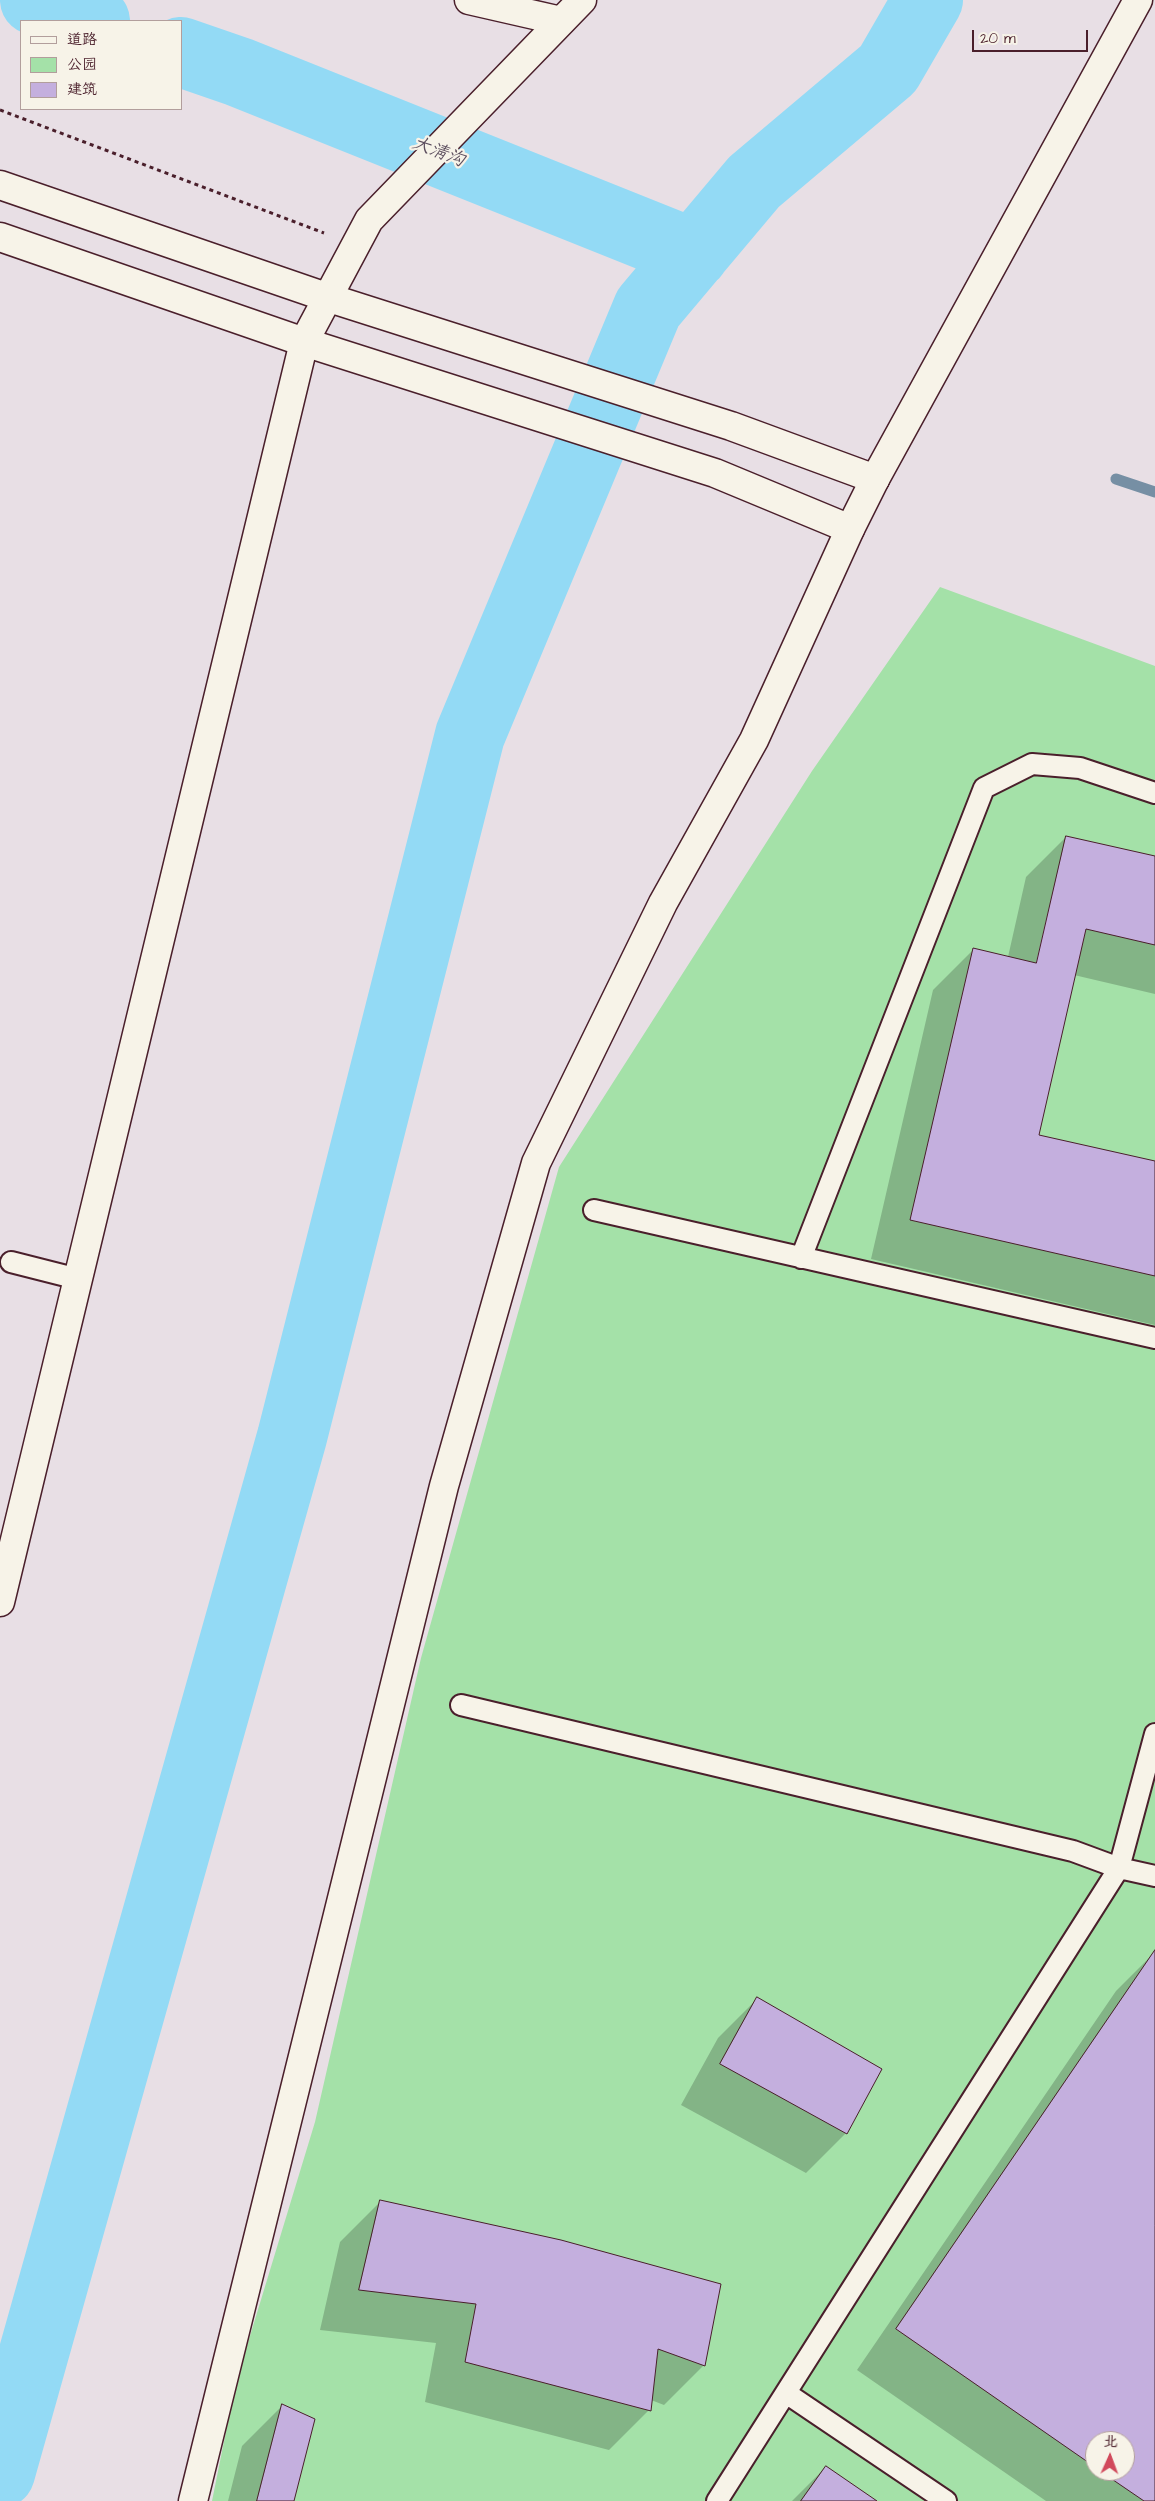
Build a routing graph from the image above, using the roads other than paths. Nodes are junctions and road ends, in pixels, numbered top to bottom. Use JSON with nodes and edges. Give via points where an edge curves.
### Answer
{"nodes":[{"id":1,"x":469,"y":0,"type":"edge"},
{"id":2,"x":582,"y":0,"type":"edge"},
{"id":3,"x":1138,"y":0,"type":"edge"},
{"id":4,"x":561,"y":21,"type":"junction"},
{"id":5,"x":0,"y":186,"type":"edge"},
{"id":6,"x":0,"y":237,"type":"edge"},
{"id":7,"x":326,"y":298,"type":"junction"},
{"id":8,"x":304,"y":342,"type":"junction"},
{"id":9,"x":875,"y":479,"type":"junction"},
{"id":10,"x":850,"y":529,"type":"junction"},
{"id":11,"x":1155,"y":793,"type":"edge"},
{"id":12,"x":594,"y":1210,"type":"dead end"},
{"id":13,"x":801,"y":1258,"type":"junction"},
{"id":14,"x":11,"y":1262,"type":"dead end"},
{"id":15,"x":78,"y":1279,"type":"junction"},
{"id":16,"x":1155,"y":1338,"type":"edge"},
{"id":17,"x":0,"y":1602,"type":"edge"},
{"id":18,"x":460,"y":1705,"type":"dead end"},
{"id":19,"x":1155,"y":1734,"type":"edge"},
{"id":20,"x":1119,"y":1868,"type":"junction"},
{"id":21,"x":1155,"y":1876,"type":"edge"},
{"id":22,"x":786,"y":2393,"type":"junction"},
{"id":23,"x":193,"y":2501,"type":"edge"},
{"id":24,"x":717,"y":2501,"type":"edge"},
{"id":25,"x":946,"y":2501,"type":"edge"}],
"edges":[{"from":1,"to":4,"type":"street"},
{"from":2,"to":4,"type":"street"},
{"from":3,"to":9,"type":"street"},
{"from":4,"to":7,"type":"street","via":[[369,220]]},
{"from":5,"to":7,"type":"street"},
{"from":6,"to":8,"type":"street"},
{"from":7,"to":8,"type":"street"},
{"from":7,"to":9,"type":"street","via":[[731,426]]},
{"from":8,"to":10,"type":"street","via":[[715,473]]},
{"from":8,"to":15,"type":"street"},
{"from":9,"to":10,"type":"street"},
{"from":10,"to":23,"type":"street","via":[[754,740],[663,903],[536,1163],[444,1486]]},
{"from":11,"to":13,"type":"lane","via":[[1080,768],[1032,764],[984,788]]},
{"from":12,"to":13,"type":"lane"},
{"from":13,"to":16,"type":"lane"},
{"from":14,"to":15,"type":"lane"},
{"from":15,"to":17,"type":"street"},
{"from":18,"to":20,"type":"lane","via":[[1073,1851]]},
{"from":19,"to":20,"type":"lane"},
{"from":20,"to":21,"type":"lane"},
{"from":20,"to":22,"type":"lane"},
{"from":22,"to":24,"type":"lane"},
{"from":22,"to":25,"type":"lane"}]}
